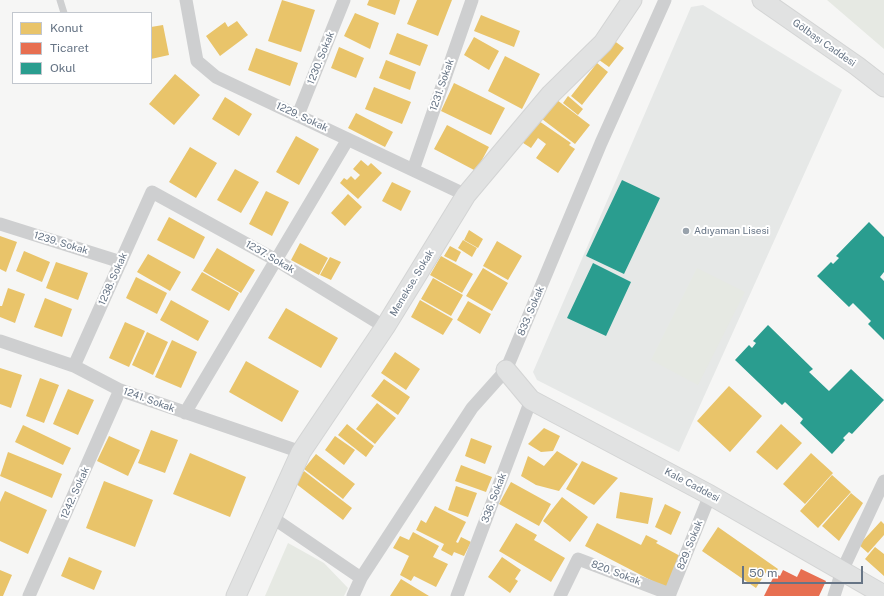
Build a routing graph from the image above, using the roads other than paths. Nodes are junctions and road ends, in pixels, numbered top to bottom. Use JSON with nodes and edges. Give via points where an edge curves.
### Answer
{"nodes":[{"id":1,"x":60,"y":0,"type":"edge"},
{"id":2,"x":186,"y":0,"type":"edge"},
{"id":3,"x":344,"y":0,"type":"edge"},
{"id":4,"x":472,"y":0,"type":"edge"},
{"id":5,"x":632,"y":0,"type":"edge"},
{"id":6,"x":664,"y":0,"type":"edge"},
{"id":7,"x":762,"y":0,"type":"edge"},
{"id":8,"x":785,"y":0,"type":"edge"},
{"id":9,"x":64,"y":12,"type":"edge"},
{"id":10,"x":858,"y":66,"type":"junction"},
{"id":11,"x":884,"y":87,"type":"edge"},
{"id":12,"x":298,"y":115,"type":"junction"},
{"id":13,"x":348,"y":139,"type":"junction"},
{"id":14,"x":413,"y":170,"type":"junction"},
{"id":15,"x":152,"y":192,"type":"joint"},
{"id":16,"x":466,"y":195,"type":"junction"},
{"id":17,"x":0,"y":224,"type":"edge"},
{"id":18,"x":276,"y":260,"type":"junction"},
{"id":19,"x":121,"y":262,"type":"junction"},
{"id":20,"x":385,"y":327,"type":"junction"},
{"id":21,"x":0,"y":340,"type":"edge"},
{"id":22,"x":74,"y":366,"type":"junction"},
{"id":23,"x":506,"y":370,"type":"junction"},
{"id":24,"x":120,"y":390,"type":"junction"},
{"id":25,"x":531,"y":400,"type":"junction"},
{"id":26,"x":185,"y":413,"type":"junction"},
{"id":27,"x":301,"y":452,"type":"junction"},
{"id":28,"x":884,"y":481,"type":"edge"},
{"id":29,"x":710,"y":495,"type":"junction"},
{"id":30,"x":272,"y":518,"type":"junction"},
{"id":31,"x":842,"y":571,"type":"junction"},
{"id":32,"x":361,"y":578,"type":"junction"},
{"id":33,"x":670,"y":595,"type":"edge"},
{"id":34,"x":884,"y":595,"type":"edge"},
{"id":35,"x":29,"y":596,"type":"edge"},
{"id":36,"x":236,"y":596,"type":"edge"},
{"id":37,"x":353,"y":596,"type":"edge"},
{"id":38,"x":457,"y":596,"type":"edge"},
{"id":39,"x":560,"y":596,"type":"edge"},
{"id":40,"x":834,"y":596,"type":"edge"}],
"edges":[{"from":1,"to":9,"type":"lane"},
{"from":2,"to":12,"type":"street","name":"1229. Sokak","via":[[197,61],[216,77]]},
{"from":3,"to":12,"type":"street","name":"1230. Sokak"},
{"from":4,"to":14,"type":"street","name":"1231. Sokak"},
{"from":5,"to":16,"type":"street","name":"Menekse. Sokak","via":[[603,43],[550,95]]},
{"from":6,"to":23,"type":"street","name":"833. Sokak"},
{"from":7,"to":10,"type":"street","name":"Gölbaşı Caddesi"},
{"from":8,"to":10,"type":"street"},
{"from":10,"to":11,"type":"street","name":"Gölbaşı Caddesi"},
{"from":12,"to":13,"type":"street","name":"1229. Sokak"},
{"from":13,"to":14,"type":"street","name":"1229. Sokak"},
{"from":13,"to":18,"type":"street"},
{"from":14,"to":16,"type":"street","name":"1229. Sokak"},
{"from":15,"to":18,"type":"street","name":"1237. Sokak"},
{"from":15,"to":19,"type":"street","name":"1238. Sokak"},
{"from":16,"to":20,"type":"street","name":"Menekse. Sokak"},
{"from":17,"to":19,"type":"street","name":"1239. Sokak"},
{"from":18,"to":20,"type":"street","name":"1237. Sokak"},
{"from":18,"to":26,"type":"street"},
{"from":19,"to":22,"type":"street","name":"1238. Sokak"},
{"from":20,"to":27,"type":"street","name":"Menekse. Sokak"},
{"from":21,"to":22,"type":"street","name":"1241. Sokak"},
{"from":22,"to":24,"type":"street","name":"1241. Sokak"},
{"from":23,"to":25,"type":"street","name":"Kale Caddesi"},
{"from":23,"to":32,"type":"street","name":"833. Sokak","via":[[472,408]]},
{"from":24,"to":26,"type":"street","name":"1241. Sokak"},
{"from":24,"to":35,"type":"street","name":"1242. Sokak"},
{"from":25,"to":29,"type":"street","name":"Kale Caddesi"},
{"from":25,"to":38,"type":"street","name":"336. Sokak"},
{"from":26,"to":27,"type":"street","name":"1241. Sokak"},
{"from":27,"to":30,"type":"street","name":"Menekse. Sokak"},
{"from":28,"to":31,"type":"street"},
{"from":29,"to":31,"type":"street","name":"Kale Caddesi"},
{"from":29,"to":33,"type":"street","name":"829. Sokak"},
{"from":30,"to":32,"type":"street"},
{"from":30,"to":36,"type":"street","name":"Menekse. Sokak"},
{"from":31,"to":34,"type":"street","name":"Kale Caddesi"},
{"from":31,"to":40,"type":"street"},
{"from":32,"to":37,"type":"street","name":"833. Sokak"},
{"from":33,"to":39,"type":"street","name":"820. Sokak","via":[[578,559]]}]}
